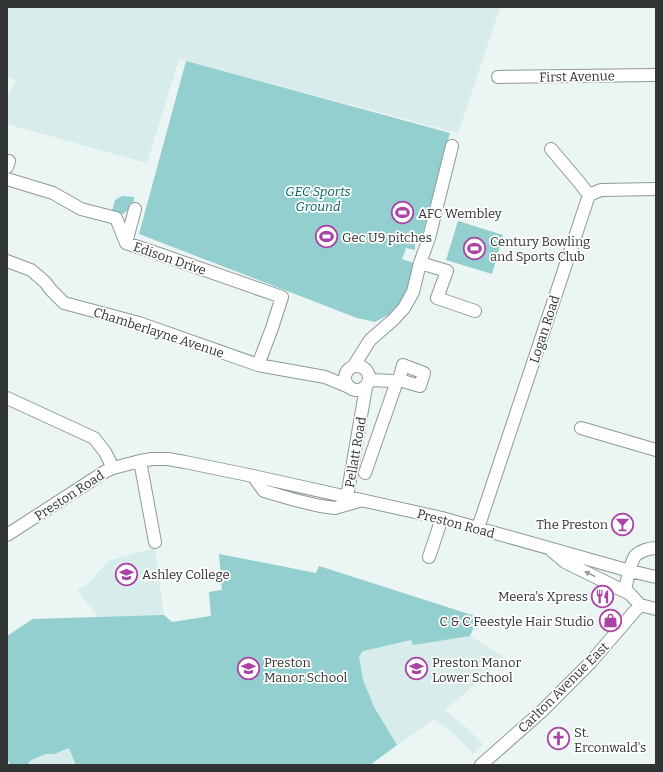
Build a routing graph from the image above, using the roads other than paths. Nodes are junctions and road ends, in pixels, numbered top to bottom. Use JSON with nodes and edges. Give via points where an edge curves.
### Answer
{"nodes":[{"id":1,"x":656,"y":75,"type":"edge"},
{"id":2,"x":498,"y":77,"type":"dead end"},
{"id":3,"x":452,"y":146,"type":"dead end"},
{"id":4,"x":551,"y":149,"type":"dead end"},
{"id":5,"x":7,"y":179,"type":"edge"},
{"id":6,"x":656,"y":189,"type":"edge"},
{"id":7,"x":589,"y":195,"type":"junction"},
{"id":8,"x":135,"y":209,"type":"dead end"},
{"id":9,"x":126,"y":243,"type":"junction"},
{"id":10,"x":7,"y":261,"type":"edge"},
{"id":11,"x":420,"y":263,"type":"junction"},
{"id":12,"x":475,"y":311,"type":"dead end"},
{"id":13,"x":366,"y":346,"type":"junction"},
{"id":14,"x":258,"y":365,"type":"junction"},
{"id":15,"x":350,"y":369,"type":"junction"},
{"id":16,"x":325,"y":378,"type":"junction"},
{"id":17,"x":367,"y":379,"type":"junction"},
{"id":18,"x":351,"y":389,"type":"junction"},
{"id":19,"x":7,"y":398,"type":"edge"},
{"id":20,"x":362,"y":407,"type":"junction"},
{"id":21,"x":581,"y":428,"type":"dead end"},
{"id":22,"x":656,"y":450,"type":"edge"},
{"id":23,"x":140,"y":461,"type":"junction"},
{"id":24,"x":114,"y":468,"type":"junction"},
{"id":25,"x":365,"y":472,"type":"dead end"},
{"id":26,"x":254,"y":476,"type":"junction"},
{"id":27,"x":347,"y":497,"type":"junction"},
{"id":28,"x":362,"y":500,"type":"junction"},
{"id":29,"x":442,"y":518,"type":"junction"},
{"id":30,"x":478,"y":528,"type":"junction"},
{"id":31,"x":7,"y":535,"type":"edge"},
{"id":32,"x":154,"y":542,"type":"dead end"},
{"id":33,"x":549,"y":548,"type":"junction"},
{"id":34,"x":656,"y":548,"type":"edge"},
{"id":35,"x":429,"y":557,"type":"dead end"},
{"id":36,"x":630,"y":571,"type":"junction"},
{"id":37,"x":656,"y":577,"type":"edge"},
{"id":38,"x":625,"y":591,"type":"junction"},
{"id":39,"x":640,"y":605,"type":"junction"},
{"id":40,"x":656,"y":609,"type":"edge"},
{"id":41,"x":486,"y":764,"type":"edge"}],
"edges":[{"from":1,"to":2,"type":"street","name":"First Avenue"},
{"from":3,"to":11,"type":"street","via":[[429,238]]},
{"from":4,"to":7,"type":"street"},
{"from":5,"to":9,"type":"street","name":"Edison Drive","via":[[53,193],[81,209],[116,218]]},
{"from":6,"to":7,"type":"street","via":[[601,190]]},
{"from":7,"to":30,"type":"street","name":"Logan Road"},
{"from":8,"to":9,"type":"street"},
{"from":9,"to":14,"type":"street","name":"Edison Drive","via":[[282,297]]},
{"from":10,"to":14,"type":"street","name":"Chamberlayne Avenue","via":[[30,270],[64,303],[139,323]]},
{"from":11,"to":12,"type":"street","via":[[447,271],[437,298]]},
{"from":11,"to":13,"type":"street","via":[[413,292],[404,308]]},
{"from":13,"to":15,"type":"street"},
{"from":13,"to":17,"type":"street","name":"Pellatt Road"},
{"from":14,"to":16,"type":"street","name":"Chamberlayne Avenue"},
{"from":15,"to":16,"type":"street","name":"Chamberlayne Avenue"},
{"from":15,"to":17,"type":"street","via":[[360,366]]},
{"from":15,"to":18,"type":"street","name":"Pellatt Road","via":[[345,379]]},
{"from":16,"to":18,"type":"street","name":"Chamberlayne Avenue"},
{"from":17,"to":18,"type":"street","via":[[360,390]]},
{"from":17,"to":20,"type":"street","name":"Pellatt Road"},
{"from":17,"to":25,"type":"street","via":[[396,380]]},
{"from":18,"to":20,"type":"street","name":"Pellatt Road"},
{"from":19,"to":24,"type":"street","via":[[94,438]]},
{"from":20,"to":27,"type":"street","name":"Pellatt Road"},
{"from":21,"to":22,"type":"street"},
{"from":23,"to":24,"type":"street","name":"Preston Road"},
{"from":23,"to":26,"type":"street","name":"Preston Road","via":[[168,459]]},
{"from":23,"to":32,"type":"street"},
{"from":24,"to":31,"type":"street","name":"Preston Road"},
{"from":26,"to":27,"type":"street","name":"Preston Road"},
{"from":26,"to":28,"type":"street","name":"Preston Road","via":[[264,491],[320,506],[335,508]]},
{"from":27,"to":28,"type":"street","name":"Preston Road"},
{"from":28,"to":29,"type":"street","name":"Preston Road"},
{"from":29,"to":30,"type":"street","name":"Preston Road"},
{"from":29,"to":35,"type":"street"},
{"from":30,"to":33,"type":"street","name":"Preston Road"},
{"from":33,"to":36,"type":"street","name":"Preston Road"},
{"from":38,"to":33,"type":"street","name":"Preston Road","one_way":true,"via":[[565,562]]},
{"from":34,"to":36,"type":"street","via":[[641,552],[635,557]]},
{"from":36,"to":37,"type":"street","name":"Preston Road"},
{"from":36,"to":38,"type":"street"},
{"from":38,"to":39,"type":"street"},
{"from":39,"to":40,"type":"street"},
{"from":39,"to":41,"type":"street","name":"Carlton Avenue East","via":[[590,663]]}]}
